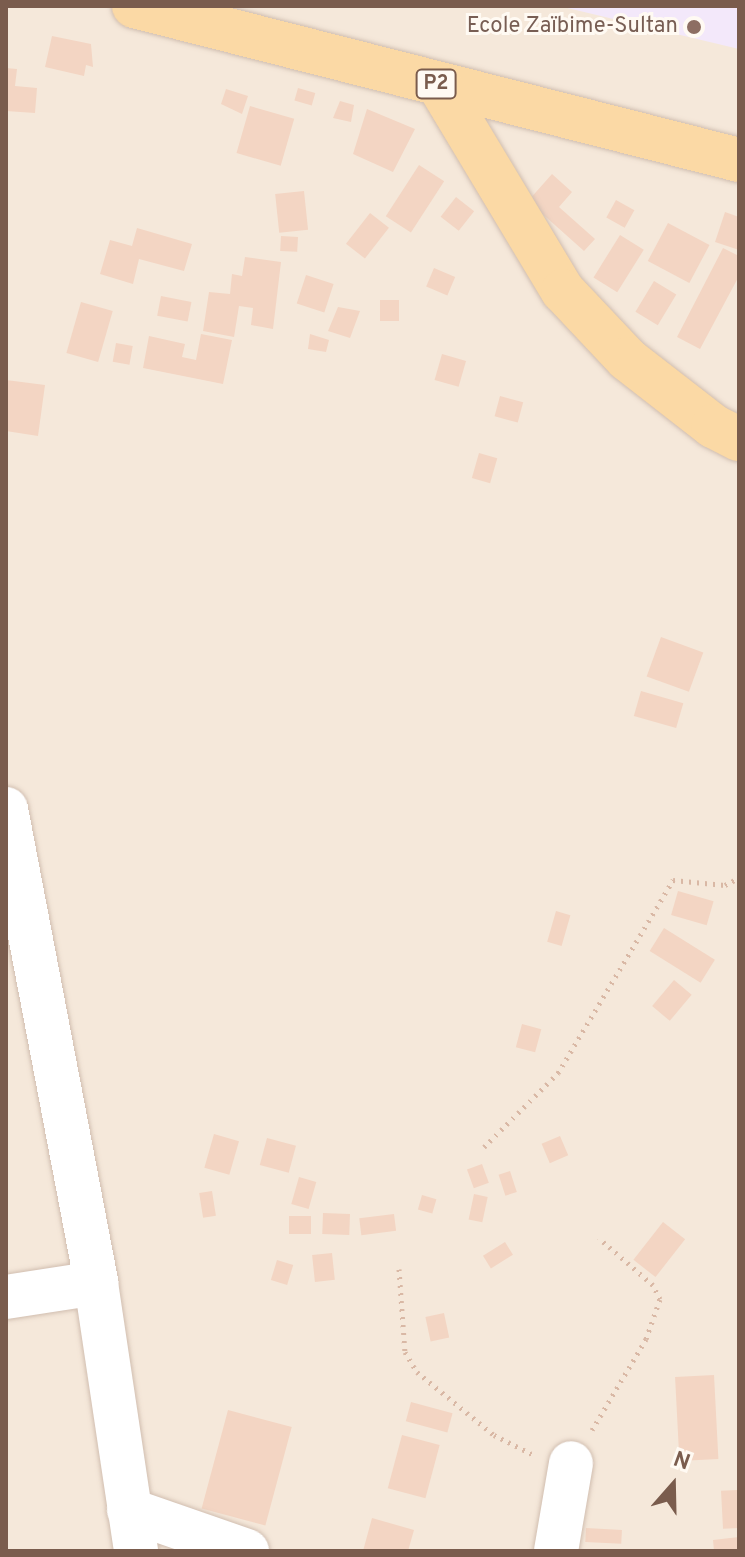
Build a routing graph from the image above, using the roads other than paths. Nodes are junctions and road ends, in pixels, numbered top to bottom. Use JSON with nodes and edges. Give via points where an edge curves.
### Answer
{"nodes":[{"id":1,"x":134,"y":6,"type":"edge"},
{"id":2,"x":439,"y":85,"type":"junction"},
{"id":3,"x":739,"y":160,"type":"edge"},
{"id":4,"x":739,"y":439,"type":"edge"},
{"id":5,"x":6,"y":809,"type":"edge"},
{"id":6,"x":96,"y":1283,"type":"junction"},
{"id":7,"x":6,"y":1297,"type":"edge"},
{"id":8,"x":571,"y":1463,"type":"road end"},
{"id":9,"x":132,"y":1531,"type":"edge"},
{"id":10,"x":247,"y":1551,"type":"edge"},
{"id":11,"x":556,"y":1551,"type":"edge"}],
"edges":[{"from":1,"to":2,"type":"main road","number":"P2"},
{"from":2,"to":3,"type":"main road","number":"P2"},
{"from":2,"to":4,"type":"main road","via":[[563,291],[627,359],[713,426]]},
{"from":5,"to":6,"type":"street"},
{"from":6,"to":7,"type":"street"},
{"from":6,"to":9,"type":"street"},
{"from":8,"to":11,"type":"street"},
{"from":9,"to":10,"type":"street"}]}
